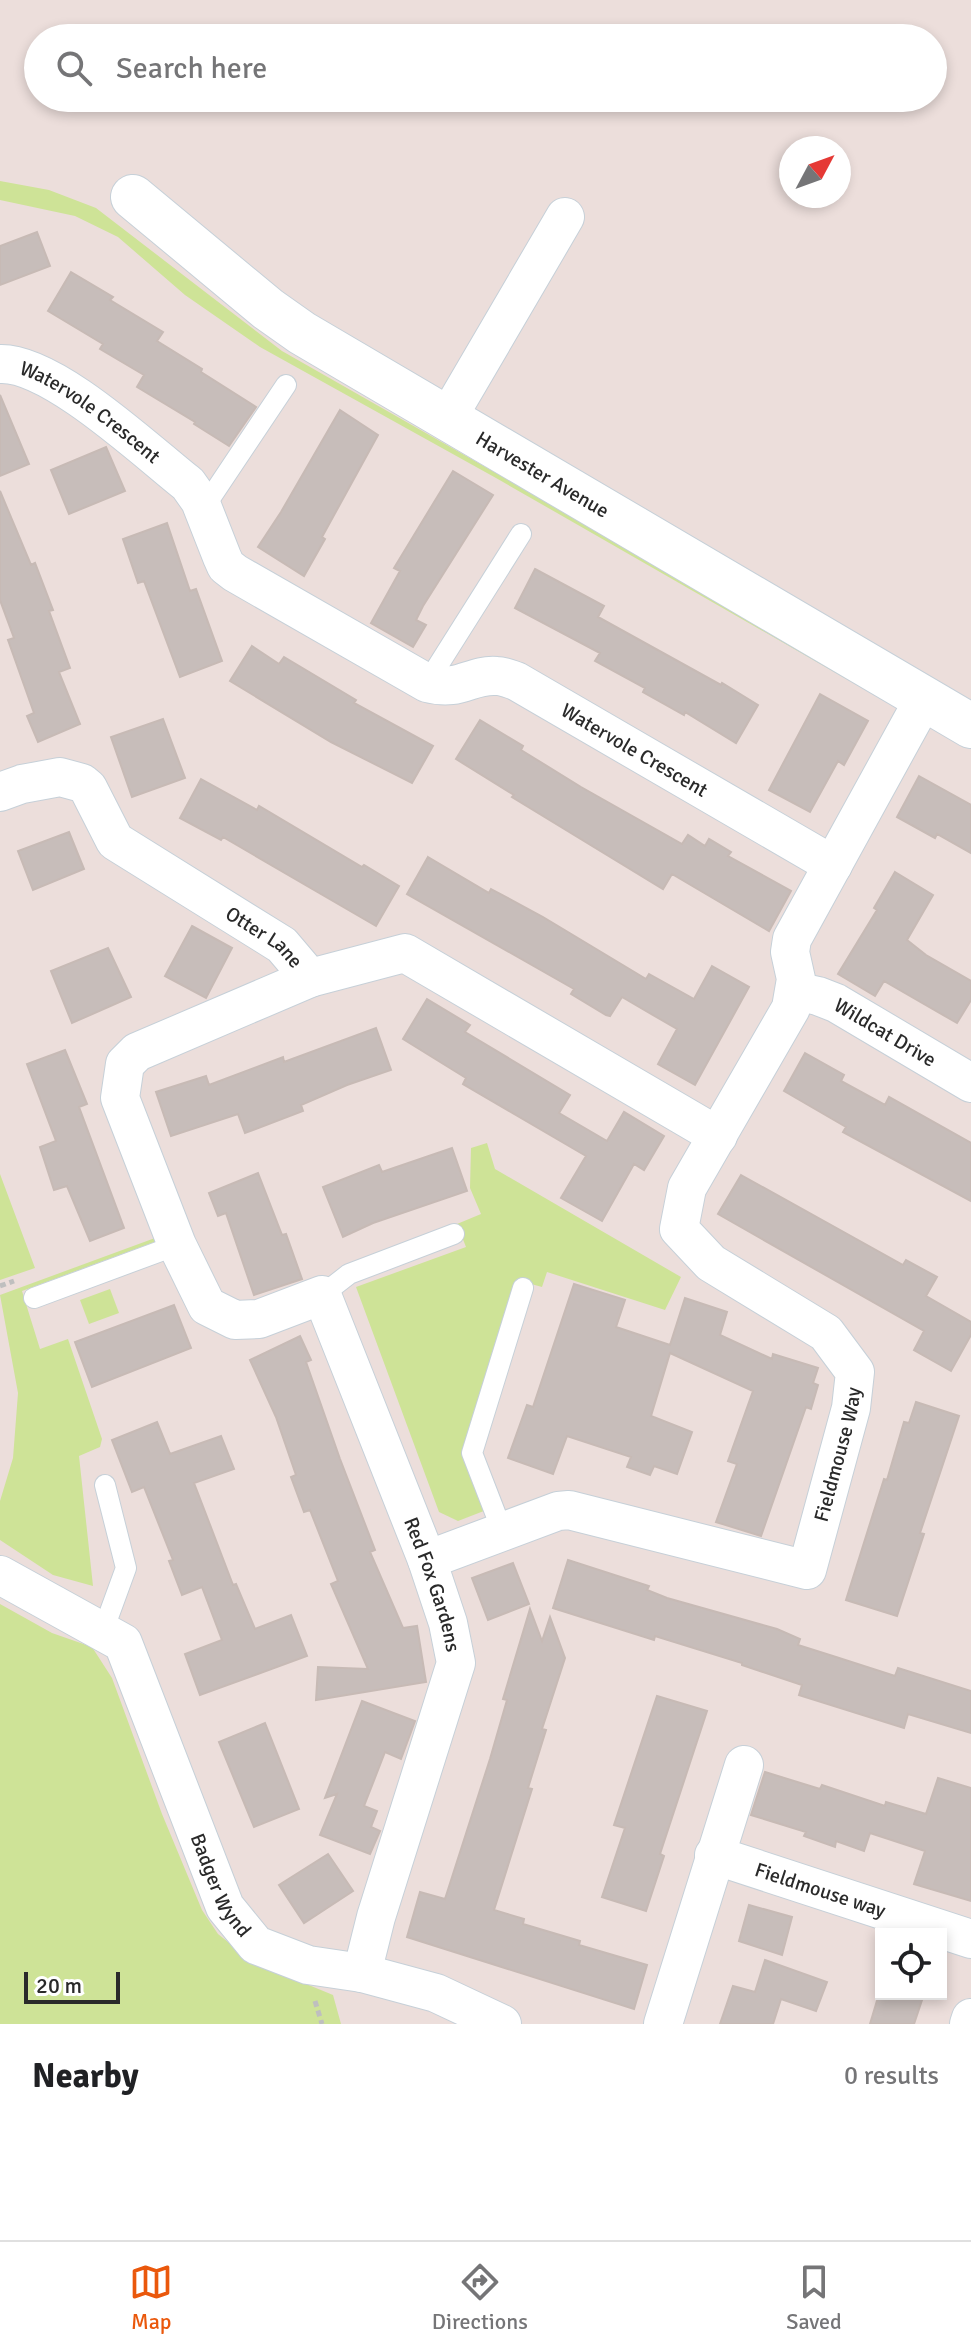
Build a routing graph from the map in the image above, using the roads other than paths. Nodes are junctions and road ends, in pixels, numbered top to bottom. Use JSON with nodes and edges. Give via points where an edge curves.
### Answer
{"nodes":[{"id":1,"x":133,"y":197,"type":"dead end"},
{"id":2,"x":565,"y":217,"type":"dead end"},
{"id":3,"x":0,"y":364,"type":"edge"},
{"id":4,"x":286,"y":385,"type":"dead end"},
{"id":5,"x":448,"y":417,"type":"junction"},
{"id":6,"x":203,"y":509,"type":"junction"},
{"id":7,"x":521,"y":534,"type":"dead end"},
{"id":8,"x":427,"y":683,"type":"junction"},
{"id":9,"x":924,"y":699,"type":"junction"},
{"id":10,"x":971,"y":726,"type":"edge"},
{"id":11,"x":3,"y":782,"type":"edge"},
{"id":12,"x":833,"y":865,"type":"junction"},
{"id":13,"x":310,"y":978,"type":"junction"},
{"id":14,"x":795,"y":991,"type":"junction"},
{"id":15,"x":971,"y":1083,"type":"edge"},
{"id":16,"x":718,"y":1136,"type":"junction"},
{"id":17,"x":454,"y":1234,"type":"dead end"},
{"id":18,"x":177,"y":1245,"type":"junction"},
{"id":19,"x":523,"y":1288,"type":"dead end"},
{"id":20,"x":322,"y":1295,"type":"junction"},
{"id":21,"x":34,"y":1298,"type":"dead end"},
{"id":22,"x":105,"y":1485,"type":"dead end"},
{"id":23,"x":503,"y":1533,"type":"junction"},
{"id":24,"x":427,"y":1560,"type":"junction"},
{"id":25,"x":0,"y":1575,"type":"edge"},
{"id":26,"x":103,"y":1631,"type":"junction"},
{"id":27,"x":744,"y":1765,"type":"dead end"},
{"id":28,"x":714,"y":1855,"type":"junction"},
{"id":29,"x":971,"y":1939,"type":"edge"},
{"id":30,"x":362,"y":1973,"type":"junction"},
{"id":31,"x":502,"y":2024,"type":"edge"},
{"id":32,"x":663,"y":2024,"type":"edge"}],
"edges":[{"from":1,"to":5,"type":"street","name":"Harvester Avenue","via":[[302,333]]},
{"from":2,"to":5,"type":"street"},
{"from":3,"to":6,"type":"street","name":"Watervole Crescent","via":[[25,367],[60,383],[188,484]]},
{"from":4,"to":6,"type":"lane"},
{"from":5,"to":9,"type":"street","name":"Harvester Avenue"},
{"from":6,"to":8,"type":"street","name":"Watervole Crescent","via":[[226,566]]},
{"from":7,"to":8,"type":"lane"},
{"from":8,"to":12,"type":"street","name":"Watervole Crescent","via":[[445,688],[479,677],[516,681]]},
{"from":9,"to":10,"type":"street","name":"Harvester Avenue"},
{"from":9,"to":12,"type":"street"},
{"from":11,"to":13,"type":"street","name":"Otter Lane","via":[[60,777],[82,783],[115,841],[282,945]]},
{"from":12,"to":14,"type":"street","via":[[792,939]]},
{"from":13,"to":16,"type":"street","name":"Otter Lane","via":[[405,953]]},
{"from":13,"to":18,"type":"street","via":[[152,1044],[125,1064],[120,1098]]},
{"from":14,"to":15,"type":"street","name":"Wildcat Drive","via":[[836,1003]]},
{"from":14,"to":16,"type":"street","name":"Fieldmouse Way","via":[[785,1022]]},
{"from":16,"to":23,"type":"street","name":"Fieldmouse Way","via":[[687,1188],[679,1229],[711,1263],[826,1333],[855,1372],[851,1408],[807,1570],[569,1510]]},
{"from":17,"to":20,"type":"lane","via":[[349,1274]]},
{"from":18,"to":20,"type":"street","via":[[207,1306],[235,1320],[259,1319]]},
{"from":18,"to":21,"type":"lane"},
{"from":19,"to":23,"type":"lane","via":[[472,1453]]},
{"from":20,"to":24,"type":"street","name":"Red Fox Gardens"},
{"from":22,"to":26,"type":"lane","via":[[126,1568]]},
{"from":23,"to":24,"type":"street","name":"Fieldmouse Way"},
{"from":24,"to":30,"type":"street","name":"Red Fox Gardens","via":[[456,1663]]},
{"from":25,"to":26,"type":"street","name":"Badger Wynd"},
{"from":26,"to":30,"type":"street","name":"Badger Wynd","via":[[123,1643],[225,1907],[256,1945],[308,1965]]},
{"from":27,"to":28,"type":"street"},
{"from":28,"to":29,"type":"street","name":"Fieldmouse way"},
{"from":28,"to":32,"type":"street"},
{"from":30,"to":31,"type":"street","name":"Badger Wynd","via":[[436,1993]]}]}
